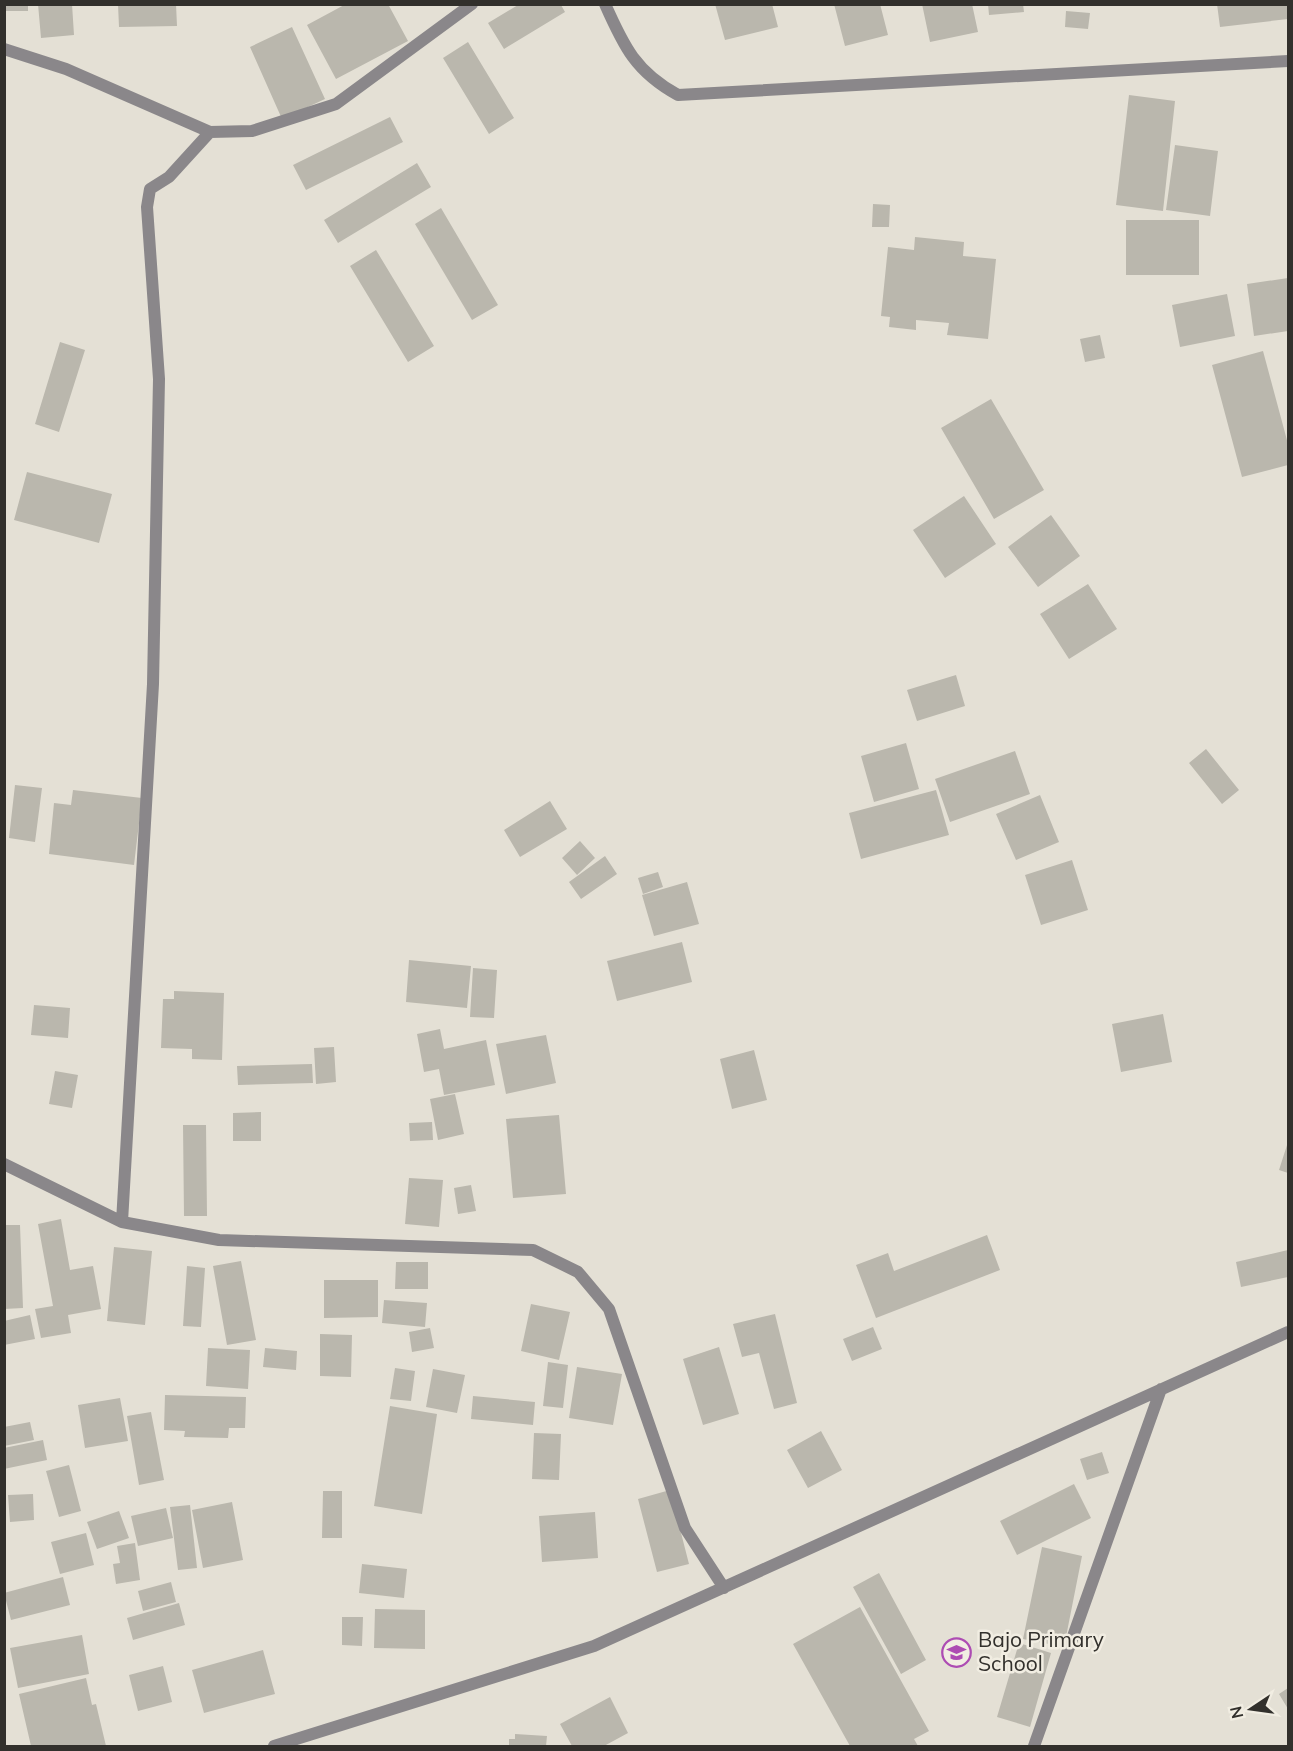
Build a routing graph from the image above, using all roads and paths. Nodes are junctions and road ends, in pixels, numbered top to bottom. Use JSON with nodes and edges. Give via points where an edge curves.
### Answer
{"nodes":[{"id":1,"x":472,"y":4,"type":"edge"},
{"id":2,"x":605,"y":4,"type":"edge"},
{"id":3,"x":4,"y":49,"type":"edge"},
{"id":4,"x":1288,"y":62,"type":"edge"},
{"id":5,"x":210,"y":132,"type":"junction"},
{"id":6,"x":4,"y":1164,"type":"edge"},
{"id":7,"x":122,"y":1222,"type":"junction"},
{"id":8,"x":1288,"y":1332,"type":"edge"},
{"id":9,"x":1161,"y":1389,"type":"junction"},
{"id":10,"x":724,"y":1588,"type":"junction"},
{"id":11,"x":274,"y":1746,"type":"edge"},
{"id":12,"x":1034,"y":1746,"type":"edge"}],
"edges":[{"from":1,"to":5,"type":"street","via":[[336,104],[252,131]]},
{"from":2,"to":4,"type":"street","via":[[634,63],[655,83],[678,96]]},
{"from":3,"to":5,"type":"street","via":[[66,69]]},
{"from":5,"to":7,"type":"street","via":[[169,177],[150,189],[147,207],[159,379],[153,684]]},
{"from":6,"to":7,"type":"street"},
{"from":7,"to":10,"type":"street","via":[[219,1240],[533,1250],[578,1272],[609,1309],[685,1528]]},
{"from":8,"to":9,"type":"street"},
{"from":9,"to":10,"type":"street"},
{"from":9,"to":12,"type":"street"},
{"from":10,"to":11,"type":"street","via":[[594,1646]]}]}
